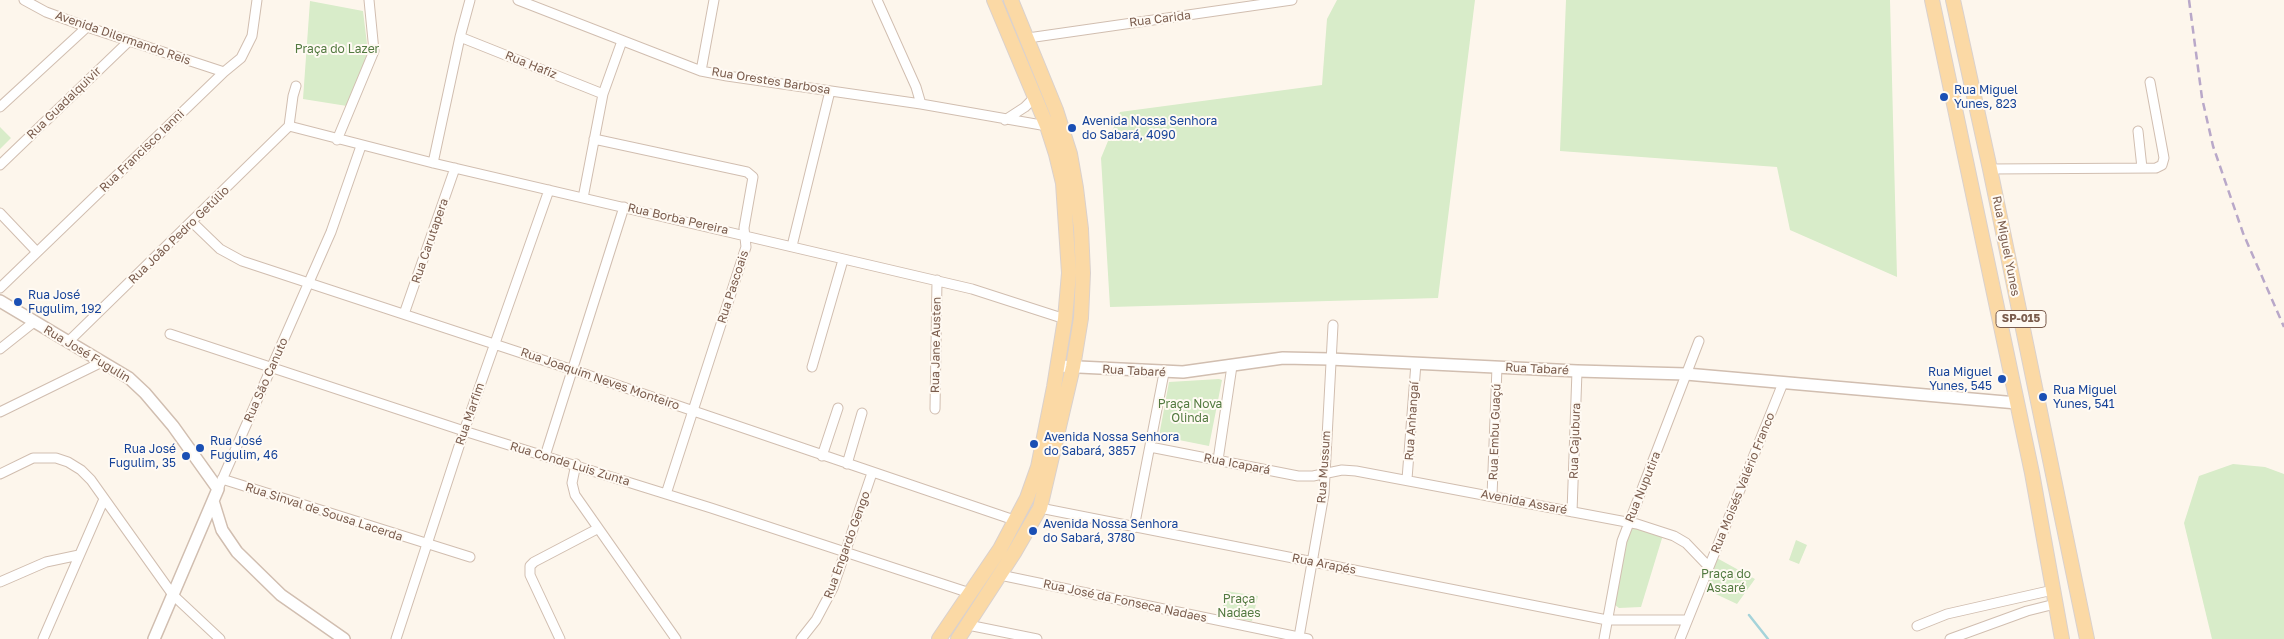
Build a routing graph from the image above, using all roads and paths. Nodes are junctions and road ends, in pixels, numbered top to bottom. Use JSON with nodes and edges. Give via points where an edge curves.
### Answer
{"nodes":[{"id":1,"x":24,"y":0,"type":"edge"},
{"id":2,"x":257,"y":0,"type":"edge"},
{"id":3,"x":369,"y":0,"type":"edge"},
{"id":4,"x":470,"y":0,"type":"edge"},
{"id":5,"x":518,"y":0,"type":"edge"},
{"id":6,"x":714,"y":0,"type":"edge"},
{"id":7,"x":877,"y":0,"type":"edge"},
{"id":8,"x":994,"y":0,"type":"edge"},
{"id":9,"x":1011,"y":0,"type":"edge"},
{"id":10,"x":1292,"y":0,"type":"edge"},
{"id":11,"x":1932,"y":0,"type":"edge"},
{"id":12,"x":1953,"y":0,"type":"edge"},
{"id":13,"x":535,"y":4,"type":"edge"},
{"id":14,"x":87,"y":28,"type":"junction"},
{"id":15,"x":460,"y":37,"type":"junction"},
{"id":16,"x":1028,"y":38,"type":"junction"},
{"id":17,"x":622,"y":41,"type":"junction"},
{"id":18,"x":129,"y":42,"type":"junction"},
{"id":19,"x":1943,"y":52,"type":"junction"},
{"id":20,"x":701,"y":70,"type":"junction"},
{"id":21,"x":224,"y":72,"type":"junction"},
{"id":22,"x":1969,"y":77,"type":"junction"},
{"id":23,"x":2150,"y":82,"type":"dead end"},
{"id":24,"x":296,"y":86,"type":"dead end"},
{"id":25,"x":830,"y":91,"type":"junction"},
{"id":26,"x":603,"y":94,"type":"junction"},
{"id":27,"x":1034,"y":98,"type":"junction"},
{"id":28,"x":921,"y":104,"type":"junction"},
{"id":29,"x":0,"y":107,"type":"edge"},
{"id":30,"x":1957,"y":119,"type":"junction"},
{"id":31,"x":1005,"y":120,"type":"junction"},
{"id":32,"x":289,"y":126,"type":"junction"},
{"id":33,"x":1047,"y":126,"type":"junction"},
{"id":34,"x":2138,"y":132,"type":"dead end"},
{"id":35,"x":594,"y":139,"type":"junction"},
{"id":36,"x":337,"y":140,"type":"junction"},
{"id":37,"x":361,"y":146,"type":"junction"},
{"id":38,"x":1986,"y":152,"type":"junction"},
{"id":39,"x":433,"y":163,"type":"junction"},
{"id":40,"x":0,"y":165,"type":"edge"},
{"id":41,"x":455,"y":168,"type":"junction"},
{"id":42,"x":2142,"y":168,"type":"junction"},
{"id":43,"x":1990,"y":170,"type":"junction"},
{"id":44,"x":549,"y":190,"type":"junction"},
{"id":45,"x":583,"y":198,"type":"junction"},
{"id":46,"x":624,"y":206,"type":"junction"},
{"id":47,"x":0,"y":213,"type":"edge"},
{"id":48,"x":193,"y":223,"type":"junction"},
{"id":49,"x":746,"y":235,"type":"junction"},
{"id":50,"x":792,"y":246,"type":"junction"},
{"id":51,"x":37,"y":252,"type":"junction"},
{"id":52,"x":843,"y":260,"type":"junction"},
{"id":53,"x":937,"y":280,"type":"junction"},
{"id":54,"x":307,"y":284,"type":"junction"},
{"id":55,"x":0,"y":288,"type":"edge"},
{"id":56,"x":0,"y":301,"type":"edge"},
{"id":57,"x":404,"y":314,"type":"junction"},
{"id":58,"x":1065,"y":319,"type":"junction"},
{"id":59,"x":34,"y":322,"type":"junction"},
{"id":60,"x":1332,"y":325,"type":"dead end"},
{"id":61,"x":170,"y":334,"type":"dead end"},
{"id":62,"x":1699,"y":341,"type":"dead end"},
{"id":63,"x":68,"y":342,"type":"junction"},
{"id":64,"x":494,"y":343,"type":"junction"},
{"id":65,"x":0,"y":349,"type":"edge"},
{"id":66,"x":1330,"y":359,"type":"junction"},
{"id":67,"x":102,"y":362,"type":"junction"},
{"id":68,"x":1416,"y":363,"type":"junction"},
{"id":69,"x":1058,"y":366,"type":"junction"},
{"id":70,"x":1232,"y":366,"type":"junction"},
{"id":71,"x":812,"y":367,"type":"dead end"},
{"id":72,"x":1073,"y":367,"type":"junction"},
{"id":73,"x":1497,"y":367,"type":"junction"},
{"id":74,"x":272,"y":369,"type":"junction"},
{"id":75,"x":573,"y":370,"type":"junction"},
{"id":76,"x":1577,"y":371,"type":"junction"},
{"id":77,"x":1164,"y":373,"type":"junction"},
{"id":78,"x":1686,"y":374,"type":"junction"},
{"id":79,"x":1782,"y":383,"type":"junction"},
{"id":80,"x":2017,"y":403,"type":"junction"},
{"id":81,"x":838,"y":408,"type":"dead end"},
{"id":82,"x":934,"y":409,"type":"dead end"},
{"id":83,"x":693,"y":411,"type":"junction"},
{"id":84,"x":0,"y":412,"type":"edge"},
{"id":85,"x":862,"y":413,"type":"dead end"},
{"id":86,"x":464,"y":431,"type":"junction"},
{"id":87,"x":1150,"y":447,"type":"junction"},
{"id":88,"x":546,"y":456,"type":"junction"},
{"id":89,"x":822,"y":456,"type":"junction"},
{"id":90,"x":1218,"y":460,"type":"junction"},
{"id":91,"x":576,"y":464,"type":"junction"},
{"id":92,"x":847,"y":464,"type":"junction"},
{"id":93,"x":872,"y":473,"type":"junction"},
{"id":94,"x":1325,"y":473,"type":"junction"},
{"id":95,"x":0,"y":474,"type":"edge"},
{"id":96,"x":1407,"y":479,"type":"junction"},
{"id":97,"x":220,"y":484,"type":"junction"},
{"id":98,"x":666,"y":494,"type":"junction"},
{"id":99,"x":1492,"y":496,"type":"junction"},
{"id":100,"x":104,"y":499,"type":"junction"},
{"id":101,"x":213,"y":501,"type":"junction"},
{"id":102,"x":1040,"y":508,"type":"junction"},
{"id":103,"x":1572,"y":512,"type":"junction"},
{"id":104,"x":1017,"y":521,"type":"junction"},
{"id":105,"x":1628,"y":523,"type":"junction"},
{"id":106,"x":1134,"y":528,"type":"junction"},
{"id":107,"x":598,"y":530,"type":"junction"},
{"id":108,"x":427,"y":545,"type":"junction"},
{"id":109,"x":845,"y":552,"type":"junction"},
{"id":110,"x":79,"y":555,"type":"junction"},
{"id":111,"x":470,"y":557,"type":"dead end"},
{"id":112,"x":1311,"y":561,"type":"junction"},
{"id":113,"x":1709,"y":567,"type":"junction"},
{"id":114,"x":1000,"y":575,"type":"junction"},
{"id":115,"x":0,"y":582,"type":"edge"},
{"id":116,"x":970,"y":593,"type":"junction"},
{"id":117,"x":173,"y":595,"type":"junction"},
{"id":118,"x":2054,"y":597,"type":"junction"},
{"id":119,"x":1607,"y":620,"type":"junction"},
{"id":120,"x":1687,"y":620,"type":"junction"},
{"id":121,"x":968,"y":625,"type":"junction"},
{"id":122,"x":1917,"y":626,"type":"dead end"},
{"id":123,"x":1265,"y":635,"type":"edge"},
{"id":124,"x":1303,"y":638,"type":"edge"},
{"id":125,"x":43,"y":639,"type":"edge"},
{"id":126,"x":154,"y":639,"type":"edge"},
{"id":127,"x":220,"y":639,"type":"edge"},
{"id":128,"x":344,"y":639,"type":"edge"},
{"id":129,"x":396,"y":639,"type":"edge"},
{"id":130,"x":560,"y":639,"type":"edge"},
{"id":131,"x":676,"y":639,"type":"edge"},
{"id":132,"x":801,"y":639,"type":"edge"},
{"id":133,"x":939,"y":639,"type":"edge"},
{"id":134,"x":958,"y":639,"type":"edge"},
{"id":135,"x":1037,"y":639,"type":"edge"},
{"id":136,"x":1604,"y":639,"type":"edge"},
{"id":137,"x":1680,"y":639,"type":"edge"},
{"id":138,"x":1950,"y":639,"type":"edge"},
{"id":139,"x":2062,"y":639,"type":"edge"},
{"id":140,"x":2087,"y":639,"type":"edge"}],
"edges":[{"from":1,"to":14,"type":"street","name":"Avenida Dilermando Reis"},
{"from":2,"to":21,"type":"street","name":"Rua Francisco Ianni","via":[[247,50]]},
{"from":3,"to":36,"type":"street","via":[[374,51]]},
{"from":4,"to":15,"type":"street"},
{"from":5,"to":13,"type":"street","name":"Rua Orestes Barbosa"},
{"from":6,"to":20,"type":"street"},
{"from":7,"to":28,"type":"street"},
{"from":8,"to":27,"type":"main road"},
{"from":9,"to":16,"type":"main road"},
{"from":10,"to":16,"type":"street","name":"Rua Carida"},
{"from":11,"to":19,"type":"main road","name":"Rua Miguel Yunes","number":"SP-015"},
{"from":12,"to":22,"type":"main road","name":"Rua Miguel Yunes","number":"SP-015"},
{"from":13,"to":17,"type":"street","name":"Rua Orestes Barbosa"},
{"from":14,"to":18,"type":"street","name":"Avenida Dilermando Reis"},
{"from":14,"to":29,"type":"street"},
{"from":15,"to":26,"type":"street","name":"Rua Hafiz"},
{"from":15,"to":39,"type":"street"},
{"from":16,"to":72,"type":"main road","via":[[1056,110],[1070,154],[1076,188],[1083,273],[1081,318]]},
{"from":17,"to":20,"type":"street","name":"Rua Orestes Barbosa"},
{"from":17,"to":26,"type":"street"},
{"from":18,"to":21,"type":"street","name":"Avenida Dilermando Reis"},
{"from":18,"to":40,"type":"street","name":"Rua Guadalquivir"},
{"from":19,"to":22,"type":"main road","via":[[1955,72],[1964,78]]},
{"from":19,"to":30,"type":"main road","name":"Rua Miguel Yunes","number":"SP-015"},
{"from":20,"to":25,"type":"street","name":"Rua Orestes Barbosa"},
{"from":21,"to":51,"type":"street","name":"Rua Francisco Ianni"},
{"from":22,"to":38,"type":"main road","name":"Rua Miguel Yunes","number":"SP-015"},
{"from":23,"to":42,"type":"street","via":[[2164,158],[2162,165],[2156,168]]},
{"from":24,"to":32,"type":"street"},
{"from":25,"to":28,"type":"street","name":"Rua Orestes Barbosa"},
{"from":25,"to":50,"type":"street"},
{"from":26,"to":35,"type":"street"},
{"from":27,"to":31,"type":"street"},
{"from":27,"to":33,"type":"main road"},
{"from":28,"to":31,"type":"street","name":"Rua Orestes Barbosa"},
{"from":30,"to":38,"type":"main road","via":[[1969,123],[1979,147]]},
{"from":30,"to":80,"type":"main road","name":"Rua Miguel Yunes","number":"SP-015"},
{"from":31,"to":33,"type":"street","name":"Rua Orestes Barbosa"},
{"from":32,"to":36,"type":"street","name":"Rua Borba Pereira"},
{"from":32,"to":48,"type":"street","name":"Rua João Pedro Getúlio"},
{"from":33,"to":58,"type":"main road","via":[[1063,183],[1068,228]]},
{"from":34,"to":42,"type":"street"},
{"from":35,"to":45,"type":"street"},
{"from":35,"to":49,"type":"street","name":"Rua Pascoais","via":[[750,174],[753,180],[744,228]]},
{"from":36,"to":37,"type":"street","name":"Rua Borba Pereira"},
{"from":37,"to":39,"type":"street","name":"Rua Borba Pereira"},
{"from":37,"to":54,"type":"street","name":"Rua São Canuto","via":[[331,232]]},
{"from":38,"to":43,"type":"main road","name":"Rua Miguel Yunes","number":"SP-015"},
{"from":39,"to":41,"type":"street","name":"Rua Borba Pereira"},
{"from":41,"to":44,"type":"street","name":"Rua Borba Pereira"},
{"from":41,"to":57,"type":"street","name":"Rua Carutapera"},
{"from":42,"to":43,"type":"street"},
{"from":43,"to":140,"type":"main road","name":"Rua Miguel Yunes","number":"SP-015"},
{"from":44,"to":45,"type":"street","name":"Rua Borba Pereira"},
{"from":44,"to":64,"type":"street","name":"Rua Marfim"},
{"from":45,"to":46,"type":"street","name":"Rua Borba Pereira"},
{"from":46,"to":49,"type":"street","name":"Rua Borba Pereira"},
{"from":46,"to":75,"type":"street"},
{"from":47,"to":51,"type":"street"},
{"from":48,"to":54,"type":"street","name":"Rua Joaquim Neves Monteiro","via":[[234,258]]},
{"from":48,"to":63,"type":"street","name":"Rua João Pedro Getúlio"},
{"from":49,"to":50,"type":"street","name":"Rua Borba Pereira"},
{"from":49,"to":83,"type":"street","name":"Rua Pascoais","via":[[746,247]]},
{"from":50,"to":52,"type":"street","name":"Rua Borba Pereira"},
{"from":51,"to":55,"type":"street","name":"Rua Francisco Ianni"},
{"from":52,"to":53,"type":"street","name":"Rua Borba Pereira"},
{"from":52,"to":71,"type":"street"},
{"from":53,"to":58,"type":"street","name":"Rua Borba Pereira"},
{"from":53,"to":82,"type":"street","name":"Rua Jane Austen"},
{"from":54,"to":57,"type":"street","name":"Rua Joaquim Neves Monteiro"},
{"from":54,"to":74,"type":"street","name":"Rua São Canuto"},
{"from":56,"to":59,"type":"street","name":"Rua José Fugulin"},
{"from":57,"to":64,"type":"street","name":"Rua Joaquim Neves Monteiro"},
{"from":58,"to":69,"type":"main road"},
{"from":59,"to":63,"type":"street","name":"Rua José Fugulin"},
{"from":59,"to":65,"type":"street"},
{"from":60,"to":66,"type":"street","name":"Rua Mussum"},
{"from":61,"to":74,"type":"street","name":"Rua Conde Luis Zunta"},
{"from":62,"to":78,"type":"street","name":"Rua Nuputira"},
{"from":63,"to":67,"type":"street","name":"Rua José Fugulin"},
{"from":64,"to":75,"type":"street","name":"Rua Joaquim Neves Monteiro"},
{"from":64,"to":86,"type":"street","name":"Rua Marfim"},
{"from":66,"to":68,"type":"street","name":"Rua Tabaré"},
{"from":66,"to":70,"type":"street","name":"Rua Tabaré","via":[[1283,358]]},
{"from":66,"to":94,"type":"street","name":"Rua Mussum"},
{"from":67,"to":84,"type":"street"},
{"from":67,"to":97,"type":"street","name":"Rua José Fugulin","via":[[145,392]]},
{"from":68,"to":73,"type":"street","name":"Rua Tabaré"},
{"from":68,"to":96,"type":"street","name":"Rua Anhangaí"},
{"from":69,"to":72,"type":"street","name":"Rua Tabaré"},
{"from":69,"to":104,"type":"main road","via":[[1038,467]]},
{"from":70,"to":77,"type":"street","name":"Rua Tabaré"},
{"from":70,"to":90,"type":"street"},
{"from":72,"to":77,"type":"street","name":"Rua Tabaré"},
{"from":72,"to":102,"type":"main road"},
{"from":73,"to":76,"type":"street","name":"Rua Tabaré"},
{"from":73,"to":99,"type":"street","name":"Rua Embu Guaçú"},
{"from":74,"to":86,"type":"street","name":"Rua Conde Luis Zunta"},
{"from":74,"to":97,"type":"street","name":"Rua São Canuto"},
{"from":75,"to":83,"type":"street","name":"Rua Joaquim Neves Monteiro"},
{"from":75,"to":88,"type":"street"},
{"from":76,"to":78,"type":"street","name":"Rua Tabaré"},
{"from":76,"to":103,"type":"street","name":"Rua Cajubura"},
{"from":77,"to":87,"type":"street"},
{"from":78,"to":79,"type":"street","name":"Rua Tabaré"},
{"from":78,"to":105,"type":"street","name":"Rua Nuputira"},
{"from":79,"to":80,"type":"street","name":"Rua Tabaré"},
{"from":79,"to":113,"type":"street","name":"Rua Moisés Valério Franco"},
{"from":80,"to":118,"type":"main road","name":"Rua Miguel Yunes","number":"SP-015"},
{"from":81,"to":89,"type":"street"},
{"from":83,"to":89,"type":"street","name":"Rua Joaquim Neves Monteiro"},
{"from":83,"to":98,"type":"street","name":"Rua Pascoais"},
{"from":85,"to":92,"type":"street"},
{"from":86,"to":88,"type":"street","name":"Rua Conde Luis Zunta"},
{"from":86,"to":108,"type":"street","name":"Rua Marfim"},
{"from":87,"to":90,"type":"street","name":"Rua Icapará"},
{"from":87,"to":106,"type":"street"},
{"from":88,"to":91,"type":"street","name":"Rua Conde Luis Zunta"},
{"from":89,"to":92,"type":"street","name":"Rua Joaquim Neves Monteiro"},
{"from":90,"to":94,"type":"street","name":"Rua Icapará","via":[[1298,476]]},
{"from":91,"to":98,"type":"street","name":"Rua Conde Luis Zunta"},
{"from":91,"to":107,"type":"street","via":[[572,482],[575,495]]},
{"from":92,"to":93,"type":"street","name":"Rua Joaquim Neves Monteiro"},
{"from":93,"to":104,"type":"street","name":"Rua Joaquim Neves Monteiro"},
{"from":93,"to":109,"type":"street","name":"Rua Engardo Gengo"},
{"from":94,"to":96,"type":"street","name":"Avenida Assaré","via":[[1356,471]]},
{"from":94,"to":112,"type":"street","name":"Rua Mussum"},
{"from":95,"to":100,"type":"street","via":[[33,458],[56,458],[81,470]]},
{"from":96,"to":99,"type":"street","name":"Avenida Assaré"},
{"from":97,"to":101,"type":"street","name":"Rua São Canuto"},
{"from":97,"to":108,"type":"street","name":"Rua Sinval de Sousa Lacerda"},
{"from":98,"to":109,"type":"street","name":"Rua Conde Luis Zunta"},
{"from":99,"to":103,"type":"street","name":"Avenida Assaré"},
{"from":100,"to":110,"type":"street"},
{"from":100,"to":117,"type":"street"},
{"from":101,"to":117,"type":"street","name":"Rua São Canuto"},
{"from":101,"to":128,"type":"street","via":[[222,530],[237,552],[282,595]]},
{"from":102,"to":106,"type":"street","name":"Rua Arapés"},
{"from":102,"to":114,"type":"main road"},
{"from":103,"to":105,"type":"street","name":"Avenida Assaré"},
{"from":104,"to":116,"type":"main road"},
{"from":105,"to":113,"type":"street","name":"Avenida Assaré","via":[[1674,536],[1686,543]]},
{"from":105,"to":119,"type":"street","name":"Rua Nuputira"},
{"from":106,"to":112,"type":"street","name":"Rua Arapés"},
{"from":107,"to":130,"type":"street","via":[[530,566],[530,575]]},
{"from":107,"to":131,"type":"street"},
{"from":108,"to":111,"type":"street","name":"Rua Sinval de Sousa Lacerda"},
{"from":108,"to":129,"type":"street","name":"Rua Marfim"},
{"from":109,"to":116,"type":"street","name":"Rua Conde Luis Zunta"},
{"from":109,"to":132,"type":"street","name":"Rua Engardo Gengo","via":[[829,598]]},
{"from":110,"to":115,"type":"street","via":[[46,562]]},
{"from":110,"to":125,"type":"street"},
{"from":112,"to":119,"type":"street","name":"Rua Arapés"},
{"from":112,"to":124,"type":"street","name":"Rua Mussum"},
{"from":113,"to":120,"type":"street","name":"Rua Moisés Valério Franco"},
{"from":114,"to":121,"type":"main road"},
{"from":114,"to":123,"type":"street","name":"Rua José da Fonseca Nadaes"},
{"from":116,"to":133,"type":"main road"},
{"from":117,"to":126,"type":"street","name":"Rua São Canuto"},
{"from":117,"to":127,"type":"street"},
{"from":118,"to":122,"type":"street","via":[[1947,614]]},
{"from":118,"to":138,"type":"street","via":[[2027,611]]},
{"from":118,"to":139,"type":"main road","name":"Rua Miguel Yunes","number":"SP-015"},
{"from":119,"to":120,"type":"street","name":"Rua Arapés"},
{"from":119,"to":136,"type":"street","name":"Rua Nuputira"},
{"from":120,"to":137,"type":"street","name":"Rua Moisés Valério Franco"},
{"from":121,"to":134,"type":"main road"},
{"from":121,"to":135,"type":"street"},
{"from":123,"to":124,"type":"street","name":"Rua José da Fonseca Nadaes"}]}
